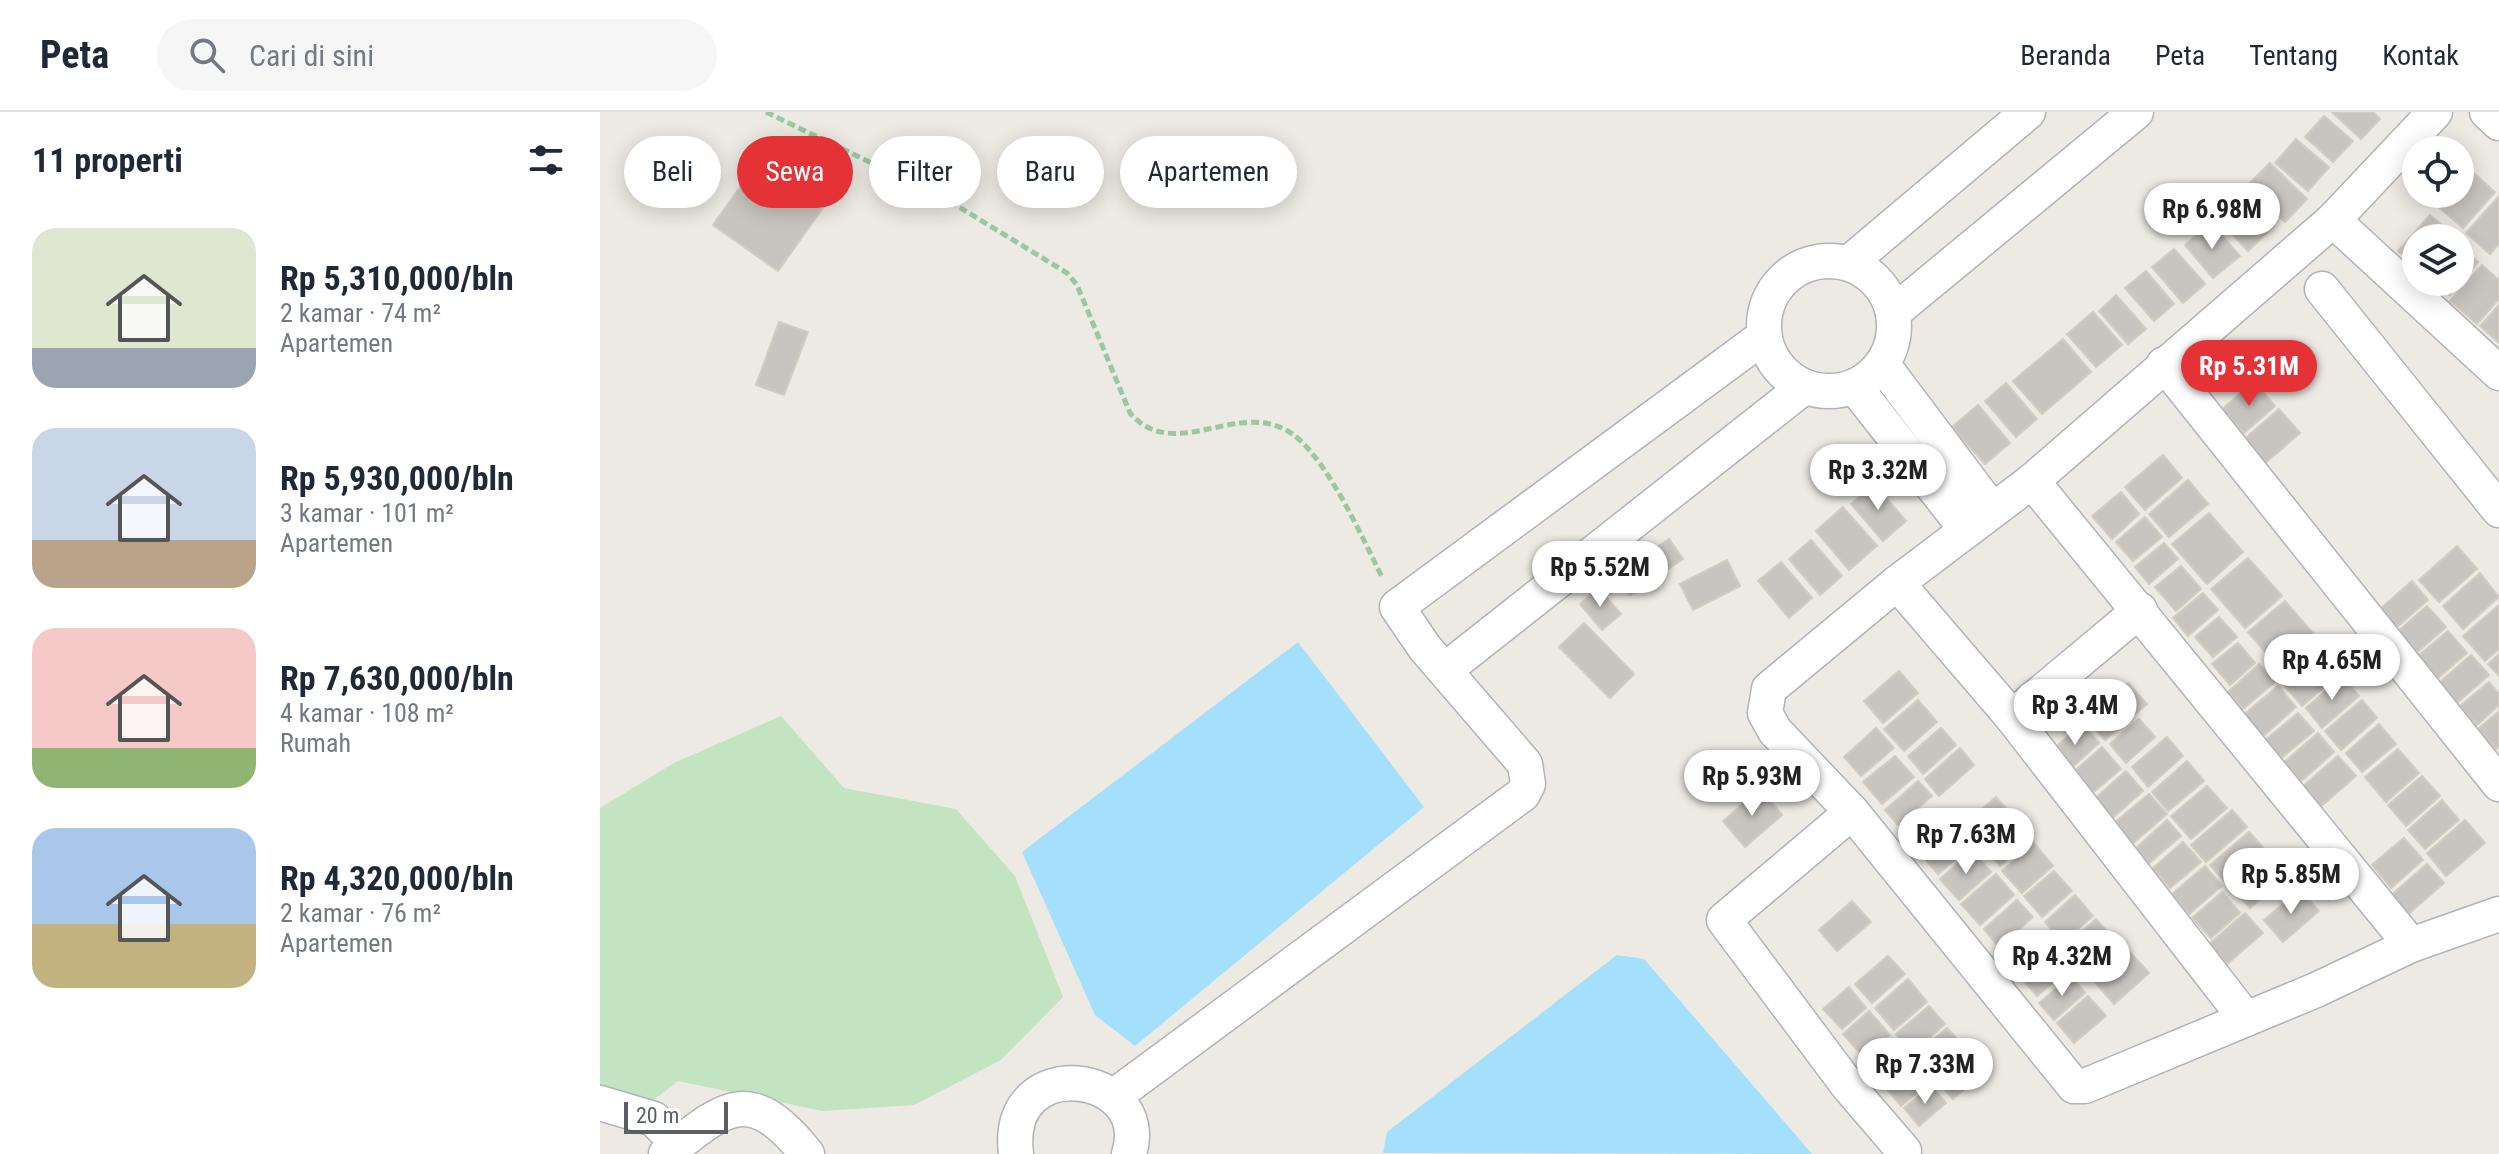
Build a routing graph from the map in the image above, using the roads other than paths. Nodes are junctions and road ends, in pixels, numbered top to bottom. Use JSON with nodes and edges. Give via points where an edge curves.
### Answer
{"nodes":[{"id":1,"x":2028,"y":112,"type":"edge"},
{"id":2,"x":2136,"y":112,"type":"edge"},
{"id":3,"x":2435,"y":112,"type":"edge"},
{"id":4,"x":2487,"y":112,"type":"edge"},
{"id":5,"x":2499,"y":123,"type":"edge"},
{"id":6,"x":2333,"y":220,"type":"junction"},
{"id":7,"x":1849,"y":263,"type":"junction"},
{"id":8,"x":2322,"y":289,"type":"dead end"},
{"id":9,"x":1894,"y":312,"type":"junction"},
{"id":10,"x":1763,"y":337,"type":"junction"},
{"id":11,"x":2164,"y":364,"type":"junction"},
{"id":12,"x":1883,"y":365,"type":"junction"},
{"id":13,"x":2499,"y":373,"type":"edge"},
{"id":14,"x":1804,"y":387,"type":"junction"},
{"id":15,"x":1855,"y":387,"type":"junction"},
{"id":16,"x":2032,"y":481,"type":"junction"},
{"id":17,"x":2499,"y":510,"type":"edge"},
{"id":18,"x":1980,"y":520,"type":"junction"},
{"id":19,"x":1897,"y":583,"type":"junction"},
{"id":20,"x":2140,"y":610,"type":"junction"},
{"id":21,"x":1445,"y":670,"type":"junction"},
{"id":22,"x":2012,"y":717,"type":"junction"},
{"id":23,"x":2499,"y":784,"type":"edge"},
{"id":24,"x":1852,"y":812,"type":"junction"},
{"id":25,"x":2499,"y":914,"type":"edge"},
{"id":26,"x":2411,"y":945,"type":"junction"},
{"id":27,"x":2246,"y":1019,"type":"junction"},
{"id":28,"x":1113,"y":1097,"type":"junction"},
{"id":29,"x":600,"y":1103,"type":"edge"},
{"id":30,"x":672,"y":1149,"type":"edge"},
{"id":31,"x":1904,"y":1151,"type":"dead end"},
{"id":32,"x":807,"y":1154,"type":"edge"},
{"id":33,"x":1016,"y":1154,"type":"edge"},
{"id":34,"x":1129,"y":1154,"type":"edge"}],
"edges":[{"from":1,"to":7,"type":"street"},
{"from":2,"to":9,"type":"street"},
{"from":3,"to":6,"type":"street"},
{"from":4,"to":5,"type":"street"},
{"from":6,"to":11,"type":"street"},
{"from":6,"to":13,"type":"street"},
{"from":7,"to":9,"type":"street","via":[[1878,281]]},
{"from":7,"to":10,"type":"street","via":[[1815,261],[1785,276],[1766,303]]},
{"from":8,"to":17,"type":"street"},
{"from":9,"to":12,"type":"street","via":[[1894,339]]},
{"from":10,"to":14,"type":"street","via":[[1777,367]]},
{"from":10,"to":21,"type":"street","via":[[1397,607]]},
{"from":11,"to":16,"type":"street"},
{"from":11,"to":23,"type":"street"},
{"from":12,"to":15,"type":"street"},
{"from":12,"to":18,"type":"street"},
{"from":14,"to":15,"type":"street","via":[[1830,392]]},
{"from":14,"to":21,"type":"street"},
{"from":15,"to":18,"type":"street"},
{"from":16,"to":18,"type":"street"},
{"from":16,"to":20,"type":"street"},
{"from":18,"to":19,"type":"street"},
{"from":19,"to":22,"type":"street"},
{"from":19,"to":24,"type":"street","via":[[1769,689],[1765,704],[1775,731]]},
{"from":20,"to":22,"type":"street"},
{"from":20,"to":26,"type":"street"},
{"from":21,"to":28,"type":"street","via":[[1525,764],[1528,784],[1523,794]]},
{"from":22,"to":27,"type":"street"},
{"from":24,"to":27,"type":"street","via":[[2074,1086]]},
{"from":24,"to":31,"type":"street","via":[[1724,920],[1849,1087]]},
{"from":25,"to":26,"type":"street"},
{"from":26,"to":27,"type":"street"},
{"from":28,"to":33,"type":"street","via":[[1091,1083],[1065,1081],[1040,1091],[1022,1109],[1014,1134]]},
{"from":28,"to":34,"type":"street","via":[[1128,1118]]},
{"from":29,"to":30,"type":"street","via":[[654,1119]]},
{"from":30,"to":32,"type":"street","via":[[719,1112],[741,1108],[761,1112],[784,1126]]}]}
